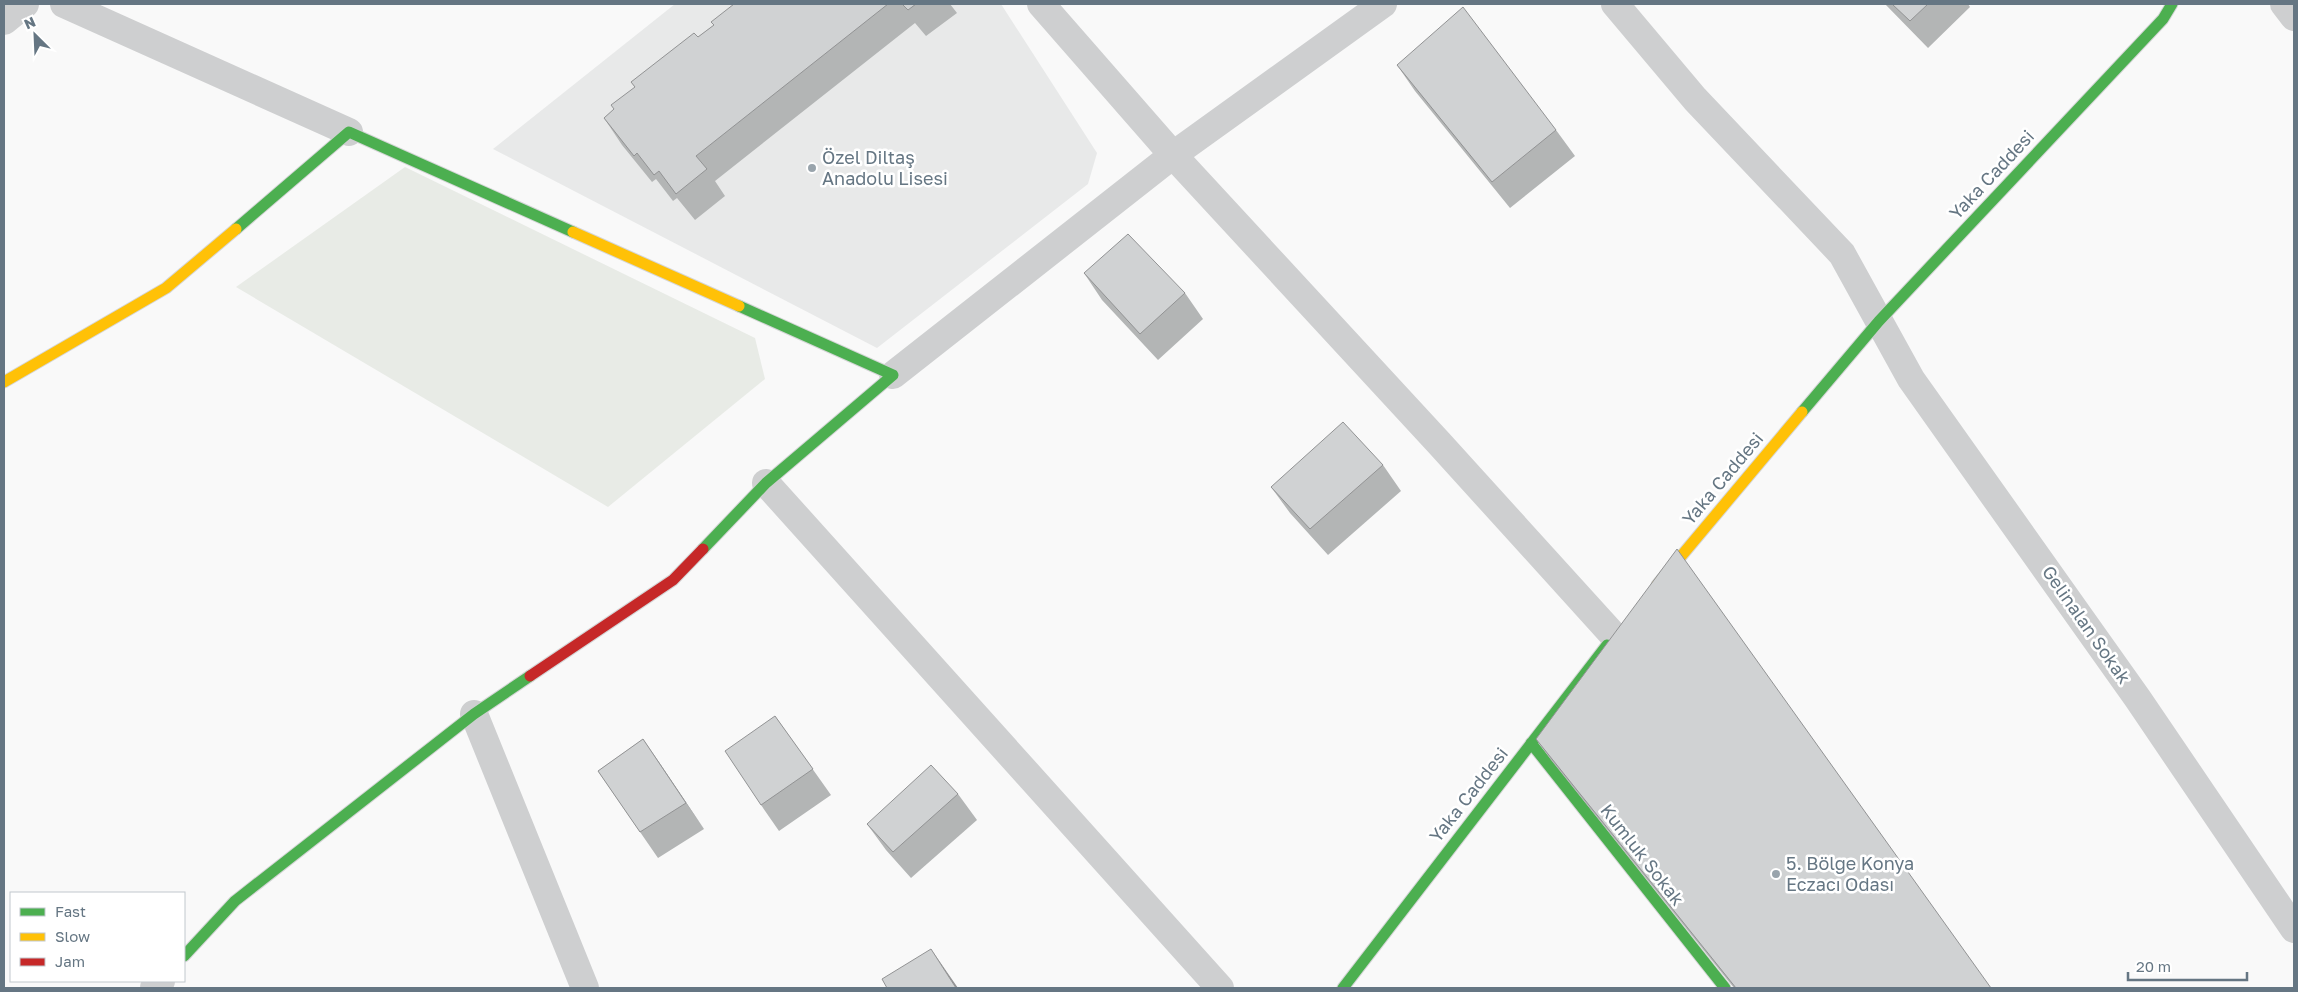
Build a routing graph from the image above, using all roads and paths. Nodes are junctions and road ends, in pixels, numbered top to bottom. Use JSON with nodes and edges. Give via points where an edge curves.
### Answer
{"nodes":[{"id":1,"x":25,"y":4,"type":"edge"},
{"id":2,"x":64,"y":4,"type":"edge"},
{"id":3,"x":1041,"y":4,"type":"edge"},
{"id":4,"x":1383,"y":4,"type":"edge"},
{"id":5,"x":1615,"y":4,"type":"edge"},
{"id":6,"x":2284,"y":4,"type":"edge"},
{"id":7,"x":2169,"y":9,"type":"edge"},
{"id":8,"x":2294,"y":17,"type":"edge"},
{"id":9,"x":4,"y":21,"type":"edge"},
{"id":10,"x":350,"y":132,"type":"junction"},
{"id":11,"x":1173,"y":155,"type":"junction"},
{"id":12,"x":1879,"y":320,"type":"junction"},
{"id":13,"x":894,"y":375,"type":"junction"},
{"id":14,"x":4,"y":382,"type":"edge"},
{"id":15,"x":766,"y":483,"type":"junction"},
{"id":16,"x":1652,"y":591,"type":"edge"},
{"id":17,"x":1617,"y":632,"type":"joint"},
{"id":18,"x":474,"y":714,"type":"junction"},
{"id":19,"x":1531,"y":743,"type":"junction"},
{"id":20,"x":2294,"y":929,"type":"edge"},
{"id":21,"x":185,"y":955,"type":"edge"},
{"id":22,"x":585,"y":988,"type":"edge"},
{"id":23,"x":1220,"y":988,"type":"edge"},
{"id":24,"x":1343,"y":988,"type":"edge"},
{"id":25,"x":1725,"y":988,"type":"edge"}],
"edges":[{"from":1,"to":9,"type":"street"},
{"from":2,"to":10,"type":"street"},
{"from":3,"to":11,"type":"street"},
{"from":4,"to":11,"type":"street"},
{"from":5,"to":12,"type":"street","name":"Gelinalan Sokak","via":[[1696,100],[1842,254]]},
{"from":6,"to":8,"type":"street"},
{"from":7,"to":12,"type":"street","name":"Yaka Caddesi"},
{"from":10,"to":13,"type":"street"},
{"from":10,"to":14,"type":"street","via":[[166,288]]},
{"from":11,"to":13,"type":"street"},
{"from":11,"to":17,"type":"street"},
{"from":12,"to":16,"type":"street","name":"Yaka Caddesi"},
{"from":12,"to":20,"type":"street","name":"Gelinalan Sokak","via":[[1911,379],[2138,699]]},
{"from":13,"to":15,"type":"street"},
{"from":15,"to":18,"type":"street","via":[[673,580]]},
{"from":15,"to":23,"type":"street"},
{"from":17,"to":19,"type":"street","name":"Yaka Caddesi"},
{"from":18,"to":21,"type":"street","via":[[235,901]]},
{"from":18,"to":22,"type":"street"},
{"from":19,"to":24,"type":"street","name":"Yaka Caddesi"},
{"from":19,"to":25,"type":"street","name":"Kumluk Sokak"}]}
